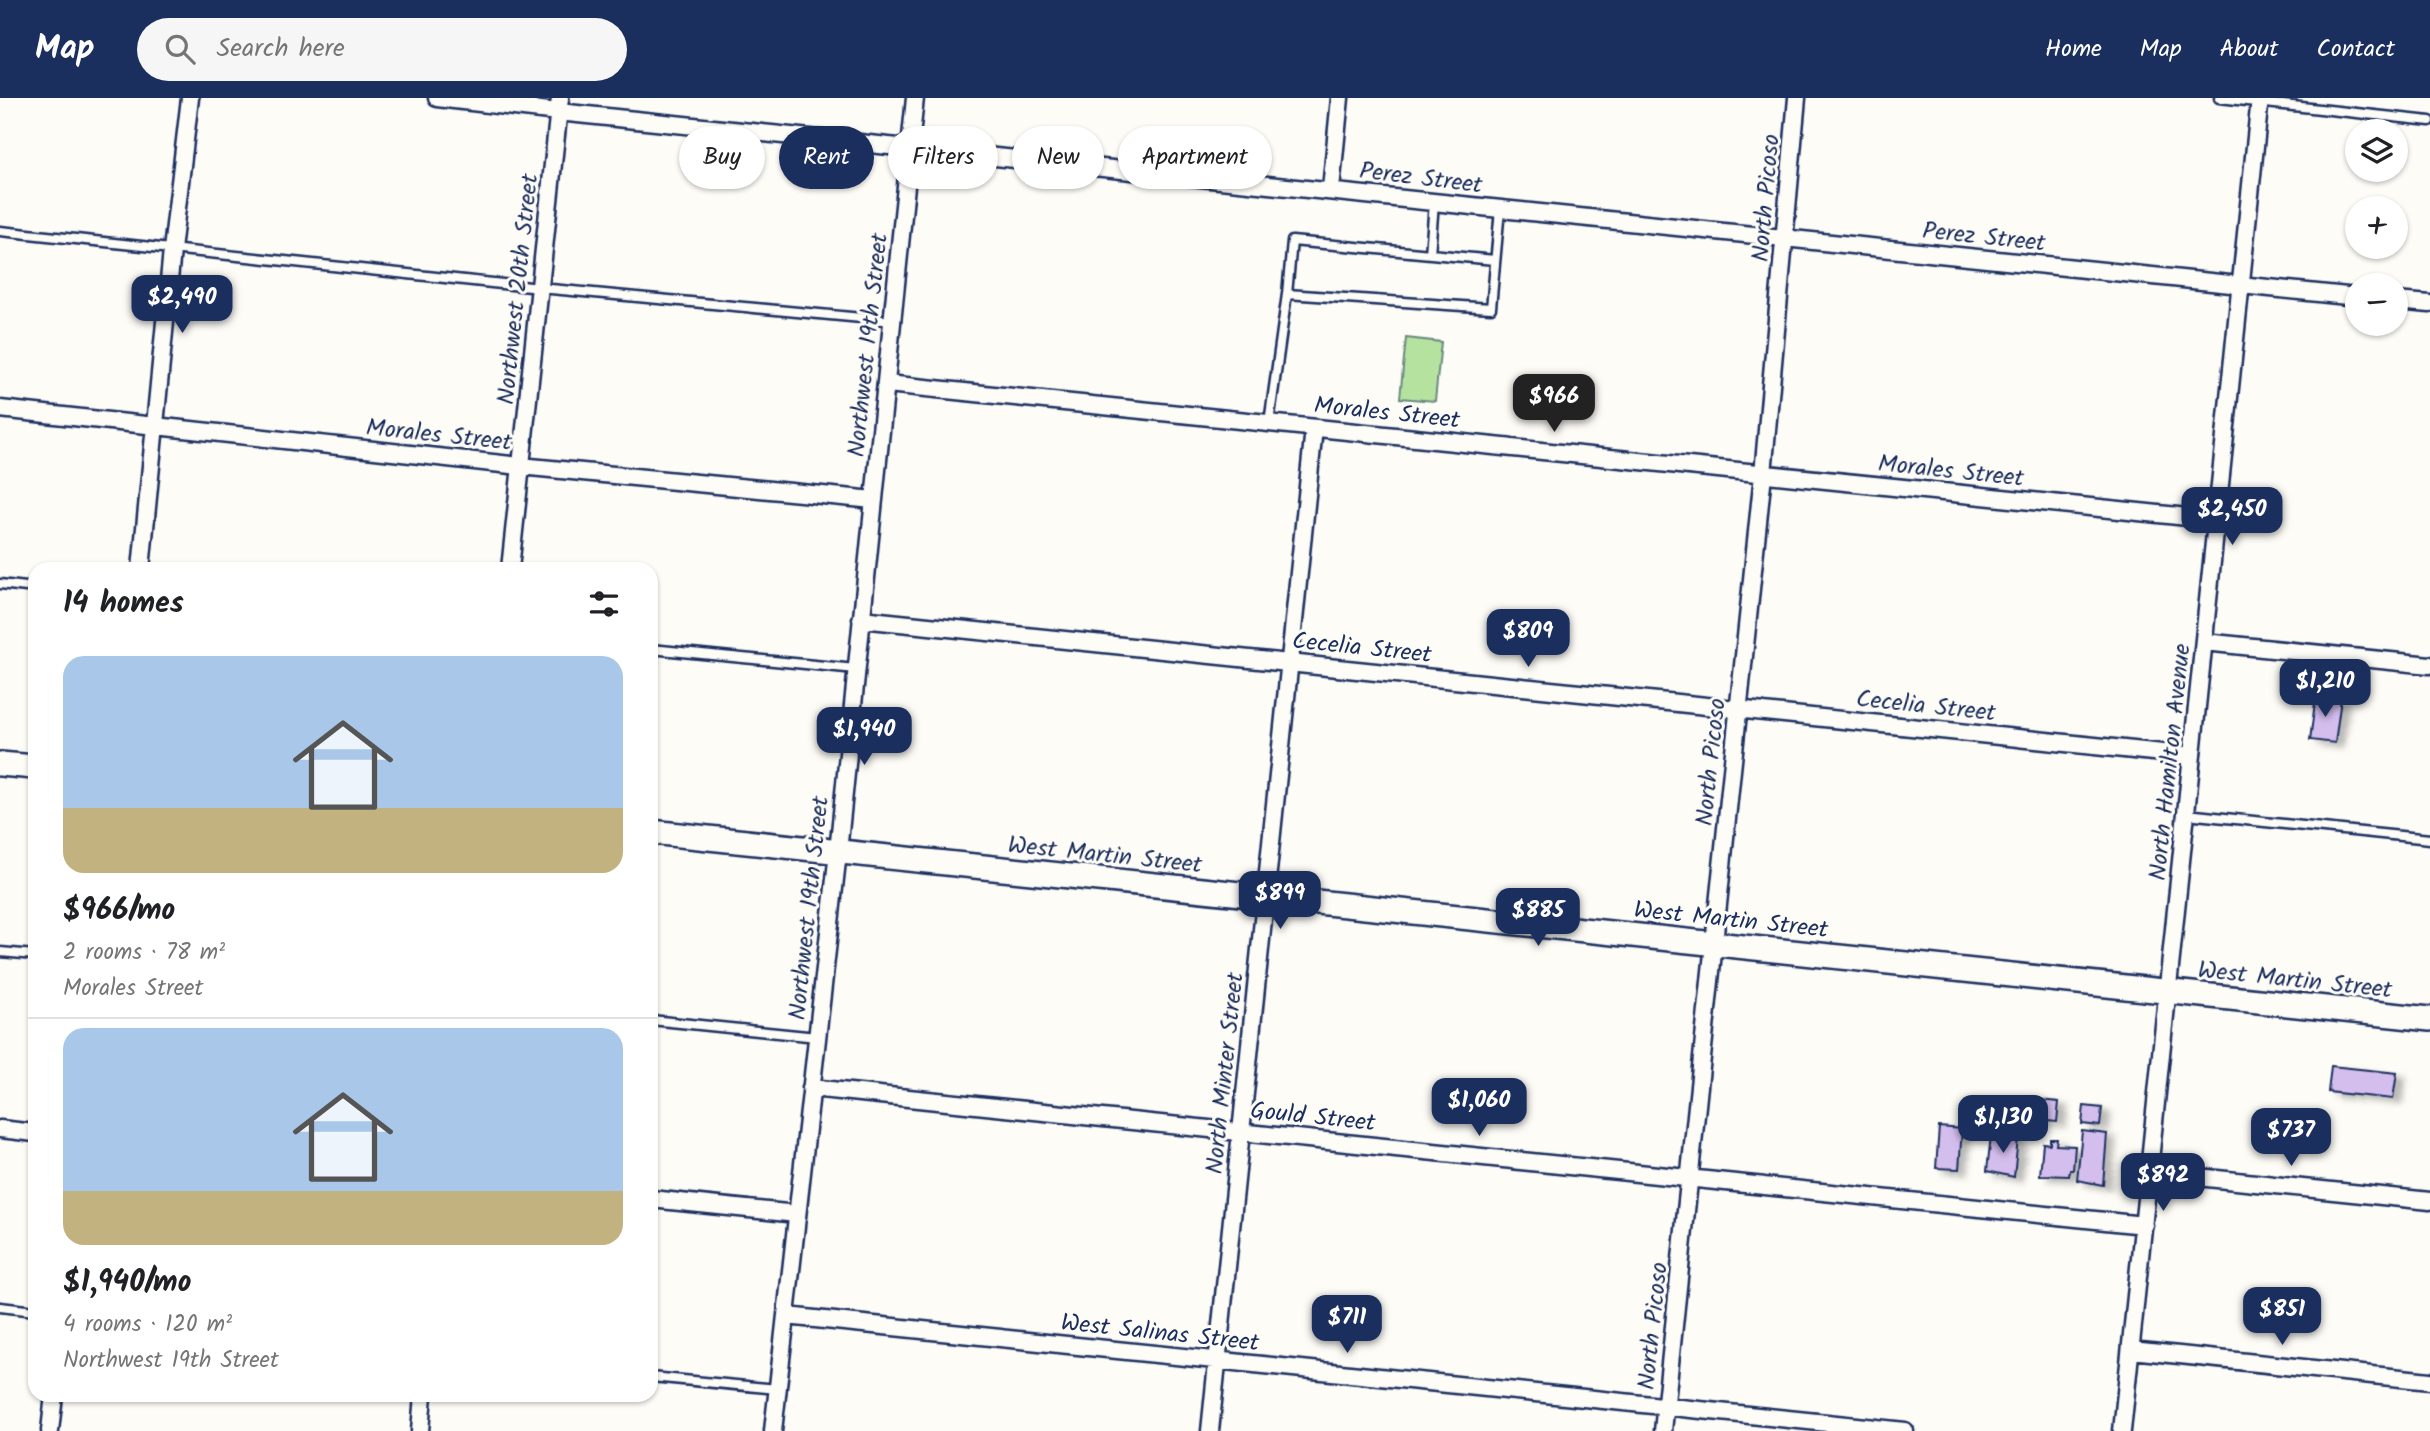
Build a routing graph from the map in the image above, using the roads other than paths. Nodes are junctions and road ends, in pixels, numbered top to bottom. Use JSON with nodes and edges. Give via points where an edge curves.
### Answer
{"nodes":[{"id":1,"x":190,"y":98,"type":"edge"},
{"id":2,"x":437,"y":98,"type":"edge"},
{"id":3,"x":915,"y":98,"type":"edge"},
{"id":4,"x":1340,"y":98,"type":"edge"},
{"id":5,"x":1797,"y":98,"type":"edge"},
{"id":6,"x":2219,"y":98,"type":"edge"},
{"id":7,"x":2260,"y":100,"type":"edge"},
{"id":8,"x":559,"y":105,"type":"edge"},
{"id":9,"x":2430,"y":121,"type":"edge"},
{"id":10,"x":912,"y":126,"type":"edge"},
{"id":11,"x":888,"y":143,"type":"edge"},
{"id":12,"x":998,"y":155,"type":"edge"},
{"id":13,"x":906,"y":189,"type":"edge"},
{"id":14,"x":1331,"y":189,"type":"junction"},
{"id":15,"x":1434,"y":202,"type":"junction"},
{"id":16,"x":1500,"y":209,"type":"junction"},
{"id":17,"x":0,"y":231,"type":"edge"},
{"id":18,"x":1784,"y":238,"type":"junction"},
{"id":19,"x":172,"y":250,"type":"junction"},
{"id":20,"x":1430,"y":254,"type":"junction"},
{"id":21,"x":1495,"y":260,"type":"junction"},
{"id":22,"x":2241,"y":285,"type":"junction"},
{"id":23,"x":540,"y":288,"type":"junction"},
{"id":24,"x":1287,"y":294,"type":"junction"},
{"id":25,"x":2345,"y":296,"type":"edge"},
{"id":26,"x":2408,"y":302,"type":"edge"},
{"id":27,"x":2430,"y":304,"type":"edge"},
{"id":28,"x":894,"y":321,"type":"junction"},
{"id":29,"x":887,"y":384,"type":"junction"},
{"id":30,"x":0,"y":409,"type":"edge"},
{"id":31,"x":1269,"y":423,"type":"junction"},
{"id":32,"x":155,"y":426,"type":"junction"},
{"id":33,"x":1314,"y":428,"type":"junction"},
{"id":34,"x":520,"y":466,"type":"junction"},
{"id":35,"x":1763,"y":474,"type":"junction"},
{"id":36,"x":874,"y":500,"type":"junction"},
{"id":37,"x":2217,"y":520,"type":"junction"},
{"id":38,"x":142,"y":562,"type":"edge"},
{"id":39,"x":511,"y":562,"type":"edge"},
{"id":40,"x":0,"y":584,"type":"edge"},
{"id":41,"x":28,"y":587,"type":"edge"},
{"id":42,"x":860,"y":619,"type":"junction"},
{"id":43,"x":2204,"y":642,"type":"junction"},
{"id":44,"x":658,"y":650,"type":"edge"},
{"id":45,"x":1289,"y":663,"type":"junction"},
{"id":46,"x":2430,"y":665,"type":"edge"},
{"id":47,"x":856,"y":669,"type":"junction"},
{"id":48,"x":1738,"y":709,"type":"junction"},
{"id":49,"x":2192,"y":756,"type":"junction"},
{"id":50,"x":0,"y":764,"type":"edge"},
{"id":51,"x":28,"y":766,"type":"edge"},
{"id":52,"x":2186,"y":814,"type":"junction"},
{"id":53,"x":658,"y":833,"type":"edge"},
{"id":54,"x":2430,"y":839,"type":"edge"},
{"id":55,"x":838,"y":852,"type":"junction"},
{"id":56,"x":1265,"y":897,"type":"junction"},
{"id":57,"x":1714,"y":944,"type":"junction"},
{"id":58,"x":0,"y":952,"type":"edge"},
{"id":59,"x":28,"y":954,"type":"edge"},
{"id":60,"x":2168,"y":992,"type":"junction"},
{"id":61,"x":2430,"y":1019,"type":"edge"},
{"id":62,"x":658,"y":1021,"type":"edge"},
{"id":63,"x":817,"y":1037,"type":"junction"},
{"id":64,"x":811,"y":1088,"type":"junction"},
{"id":65,"x":0,"y":1129,"type":"edge"},
{"id":66,"x":28,"y":1132,"type":"edge"},
{"id":67,"x":1241,"y":1132,"type":"junction"},
{"id":68,"x":2149,"y":1172,"type":"junction"},
{"id":69,"x":1690,"y":1178,"type":"junction"},
{"id":70,"x":658,"y":1200,"type":"edge"},
{"id":71,"x":2430,"y":1201,"type":"edge"},
{"id":72,"x":797,"y":1214,"type":"junction"},
{"id":73,"x":2144,"y":1225,"type":"junction"},
{"id":74,"x":0,"y":1307,"type":"edge"},
{"id":75,"x":28,"y":1310,"type":"edge"},
{"id":76,"x":786,"y":1316,"type":"junction"},
{"id":77,"x":2131,"y":1350,"type":"junction"},
{"id":78,"x":1217,"y":1360,"type":"junction"},
{"id":79,"x":658,"y":1378,"type":"edge"},
{"id":80,"x":2430,"y":1381,"type":"edge"},
{"id":81,"x":778,"y":1389,"type":"junction"},
{"id":82,"x":53,"y":1402,"type":"edge"},
{"id":83,"x":422,"y":1402,"type":"edge"},
{"id":84,"x":1666,"y":1407,"type":"junction"},
{"id":85,"x":50,"y":1431,"type":"edge"},
{"id":86,"x":420,"y":1431,"type":"edge"},
{"id":87,"x":773,"y":1431,"type":"edge"},
{"id":88,"x":1210,"y":1431,"type":"edge"},
{"id":89,"x":1664,"y":1431,"type":"edge"},
{"id":90,"x":1905,"y":1431,"type":"edge"},
{"id":91,"x":2122,"y":1431,"type":"edge"}],
"edges":[{"from":1,"to":19,"type":"street"},
{"from":2,"to":8,"type":"street","name":"Perez Street"},
{"from":3,"to":10,"type":"street","name":"Northwest 19th Street"},
{"from":4,"to":14,"type":"street"},
{"from":5,"to":18,"type":"street","name":"North Picoso"},
{"from":6,"to":7,"type":"lane"},
{"from":7,"to":9,"type":"lane"},
{"from":7,"to":22,"type":"street","name":"North Hamilton Avenue"},
{"from":8,"to":11,"type":"street","name":"Perez Street"},
{"from":8,"to":23,"type":"street","name":"Northwest 20th Street"},
{"from":12,"to":14,"type":"street","name":"Perez Street"},
{"from":13,"to":28,"type":"street","name":"Northwest 19th Street"},
{"from":14,"to":15,"type":"street","name":"Perez Street"},
{"from":15,"to":16,"type":"street","name":"Perez Street"},
{"from":15,"to":20,"type":"lane"},
{"from":16,"to":18,"type":"street","name":"Perez Street"},
{"from":16,"to":21,"type":"lane"},
{"from":17,"to":19,"type":"lane"},
{"from":18,"to":22,"type":"street","name":"Perez Street"},
{"from":18,"to":35,"type":"street","name":"North Picoso"},
{"from":19,"to":23,"type":"lane"},
{"from":19,"to":32,"type":"street"},
{"from":20,"to":21,"type":"lane"},
{"from":20,"to":24,"type":"lane","via":[[1292,241]]},
{"from":21,"to":24,"type":"lane","via":[[1491,308]]},
{"from":22,"to":25,"type":"street","name":"Perez Street"},
{"from":22,"to":37,"type":"street","name":"North Hamilton Avenue"},
{"from":23,"to":28,"type":"lane"},
{"from":23,"to":34,"type":"street","name":"Northwest 20th Street"},
{"from":24,"to":31,"type":"lane"},
{"from":26,"to":27,"type":"street"},
{"from":28,"to":29,"type":"street","name":"Northwest 19th Street"},
{"from":29,"to":31,"type":"street","name":"Morales Street"},
{"from":29,"to":36,"type":"street","name":"Northwest 19th Street"},
{"from":30,"to":32,"type":"street","name":"Morales Street"},
{"from":31,"to":33,"type":"street","name":"Morales Street"},
{"from":32,"to":34,"type":"street","name":"Morales Street"},
{"from":32,"to":38,"type":"street"},
{"from":33,"to":35,"type":"street","name":"Morales Street"},
{"from":33,"to":45,"type":"street","name":"North Minter Street"},
{"from":34,"to":36,"type":"street","name":"Morales Street"},
{"from":34,"to":39,"type":"street","name":"Northwest 20th Street"},
{"from":35,"to":37,"type":"street","name":"Morales Street"},
{"from":35,"to":48,"type":"street","name":"North Picoso"},
{"from":36,"to":42,"type":"street","name":"Northwest 19th Street"},
{"from":37,"to":43,"type":"street","name":"North Hamilton Avenue"},
{"from":40,"to":41,"type":"lane"},
{"from":42,"to":45,"type":"street","name":"Cecelia Street"},
{"from":42,"to":47,"type":"street","name":"Northwest 19th Street"},
{"from":43,"to":46,"type":"street"},
{"from":43,"to":49,"type":"street","name":"North Hamilton Avenue"},
{"from":44,"to":47,"type":"lane"},
{"from":45,"to":48,"type":"street","name":"Cecelia Street"},
{"from":45,"to":56,"type":"street","name":"North Minter Street"},
{"from":47,"to":55,"type":"street","name":"Northwest 19th Street"},
{"from":48,"to":49,"type":"street","name":"Cecelia Street"},
{"from":48,"to":57,"type":"street","name":"North Picoso"},
{"from":49,"to":52,"type":"street","name":"North Hamilton Avenue"},
{"from":50,"to":51,"type":"main road"},
{"from":52,"to":54,"type":"lane"},
{"from":52,"to":60,"type":"street","name":"North Hamilton Avenue"},
{"from":53,"to":55,"type":"main road","name":"West Martin Street"},
{"from":55,"to":56,"type":"main road","name":"West Martin Street"},
{"from":55,"to":63,"type":"street","name":"Northwest 19th Street"},
{"from":56,"to":57,"type":"main road","name":"West Martin Street"},
{"from":56,"to":67,"type":"street","name":"North Minter Street"},
{"from":57,"to":60,"type":"main road","name":"West Martin Street"},
{"from":57,"to":69,"type":"street","name":"North Picoso"},
{"from":58,"to":59,"type":"lane"},
{"from":60,"to":61,"type":"main road","name":"West Martin Street"},
{"from":60,"to":68,"type":"street","name":"North Hamilton Avenue"},
{"from":62,"to":63,"type":"lane"},
{"from":63,"to":64,"type":"street","name":"Northwest 19th Street"},
{"from":64,"to":67,"type":"street","name":"Gould Street"},
{"from":64,"to":72,"type":"street","name":"Northwest 19th Street"},
{"from":65,"to":66,"type":"street"},
{"from":67,"to":69,"type":"street","name":"Gould Street"},
{"from":67,"to":78,"type":"street","name":"North Minter Street"},
{"from":68,"to":71,"type":"street"},
{"from":68,"to":73,"type":"street","name":"North Hamilton Avenue"},
{"from":69,"to":73,"type":"street","name":"Gould Street"},
{"from":69,"to":84,"type":"street","name":"North Picoso"},
{"from":70,"to":72,"type":"street"},
{"from":72,"to":76,"type":"street","name":"Northwest 19th Street"},
{"from":73,"to":77,"type":"street","name":"North Hamilton Avenue"},
{"from":74,"to":75,"type":"lane"},
{"from":76,"to":78,"type":"street","name":"West Salinas Street"},
{"from":76,"to":81,"type":"street","name":"Northwest 19th Street"},
{"from":77,"to":80,"type":"street"},
{"from":77,"to":91,"type":"street","name":"North Hamilton Avenue"},
{"from":78,"to":84,"type":"street","name":"West Salinas Street"},
{"from":78,"to":88,"type":"street","name":"North Minter Street"},
{"from":79,"to":81,"type":"lane"},
{"from":81,"to":87,"type":"street","name":"Northwest 19th Street"},
{"from":82,"to":85,"type":"street"},
{"from":83,"to":86,"type":"street"},
{"from":84,"to":89,"type":"street","name":"North Picoso"},
{"from":84,"to":90,"type":"street","name":"West Salinas Street"}]}
